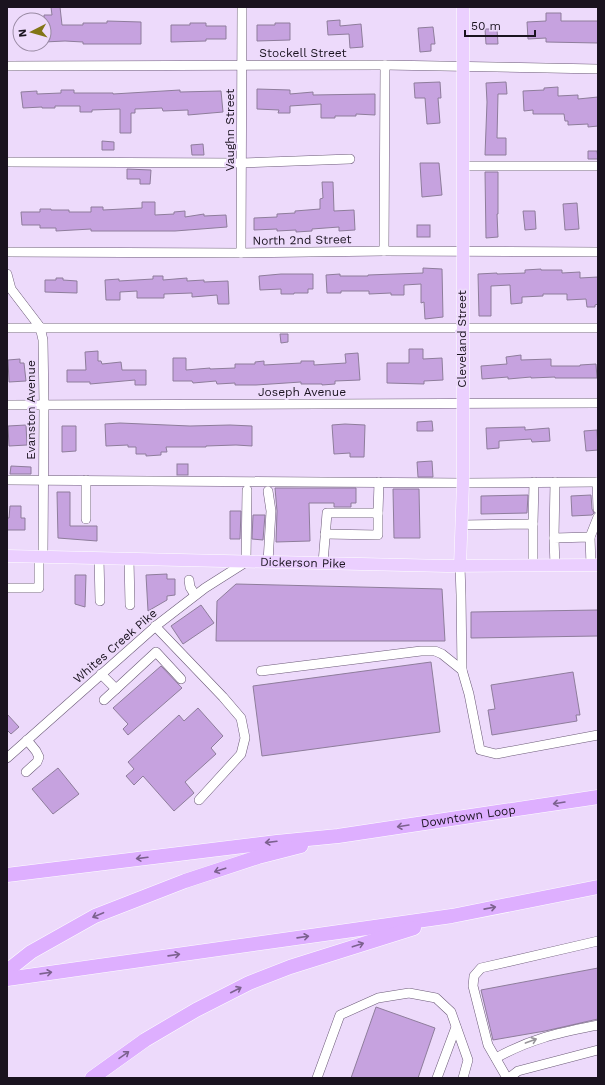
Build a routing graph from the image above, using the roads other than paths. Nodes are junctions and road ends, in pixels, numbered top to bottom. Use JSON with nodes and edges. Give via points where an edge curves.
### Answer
{"nodes":[{"id":1,"x":242,"y":7,"type":"edge"},
{"id":2,"x":463,"y":7,"type":"edge"},
{"id":3,"x":242,"y":65,"type":"junction"},
{"id":4,"x":385,"y":65,"type":"junction"},
{"id":5,"x":7,"y":66,"type":"edge"},
{"id":6,"x":464,"y":67,"type":"junction"},
{"id":7,"x":598,"y":68,"type":"edge"},
{"id":8,"x":350,"y":159,"type":"dead end"},
{"id":9,"x":7,"y":162,"type":"edge"},
{"id":10,"x":242,"y":163,"type":"junction"},
{"id":11,"x":463,"y":166,"type":"junction"},
{"id":12,"x":598,"y":166,"type":"edge"},
{"id":13,"x":384,"y":251,"type":"junction"},
{"id":14,"x":7,"y":252,"type":"edge"},
{"id":15,"x":463,"y":252,"type":"junction"},
{"id":16,"x":598,"y":252,"type":"edge"},
{"id":17,"x":241,"y":253,"type":"junction"},
{"id":18,"x":7,"y":274,"type":"edge"},
{"id":19,"x":7,"y":328,"type":"edge"},
{"id":20,"x":40,"y":328,"type":"junction"},
{"id":21,"x":462,"y":328,"type":"junction"},
{"id":22,"x":598,"y":328,"type":"edge"},
{"id":23,"x":598,"y":403,"type":"edge"},
{"id":24,"x":462,"y":404,"type":"junction"},
{"id":25,"x":7,"y":405,"type":"edge"},
{"id":26,"x":44,"y":405,"type":"junction"},
{"id":27,"x":7,"y":480,"type":"edge"},
{"id":28,"x":44,"y":480,"type":"junction"},
{"id":29,"x":86,"y":480,"type":"junction"},
{"id":30,"x":379,"y":482,"type":"junction"},
{"id":31,"x":534,"y":482,"type":"junction"},
{"id":32,"x":555,"y":482,"type":"junction"},
{"id":33,"x":598,"y":482,"type":"edge"},
{"id":34,"x":463,"y":483,"type":"junction"},
{"id":35,"x":247,"y":490,"type":"dead end"},
{"id":36,"x":268,"y":491,"type":"dead end"},
{"id":37,"x":598,"y":509,"type":"edge"},
{"id":38,"x":378,"y":513,"type":"junction"},
{"id":39,"x":598,"y":517,"type":"edge"},
{"id":40,"x":86,"y":519,"type":"dead end"},
{"id":41,"x":533,"y":524,"type":"junction"},
{"id":42,"x":461,"y":525,"type":"junction"},
{"id":43,"x":325,"y":534,"type":"junction"},
{"id":44,"x":590,"y":537,"type":"junction"},
{"id":45,"x":554,"y":538,"type":"junction"},
{"id":46,"x":7,"y":556,"type":"edge"},
{"id":47,"x":41,"y":556,"type":"junction"},
{"id":48,"x":100,"y":558,"type":"junction"},
{"id":49,"x":130,"y":559,"type":"junction"},
{"id":50,"x":246,"y":562,"type":"junction"},
{"id":51,"x":268,"y":562,"type":"junction"},
{"id":52,"x":323,"y":563,"type":"junction"},
{"id":53,"x":594,"y":565,"type":"edge"},
{"id":54,"x":460,"y":566,"type":"junction"},
{"id":55,"x":534,"y":566,"type":"junction"},
{"id":56,"x":555,"y":566,"type":"junction"},
{"id":57,"x":189,"y":580,"type":"dead end"},
{"id":58,"x":7,"y":588,"type":"edge"},
{"id":59,"x":195,"y":595,"type":"junction"},
{"id":60,"x":100,"y":601,"type":"dead end"},
{"id":61,"x":130,"y":605,"type":"dead end"},
{"id":62,"x":155,"y":626,"type":"junction"},
{"id":63,"x":462,"y":670,"type":"junction"},
{"id":64,"x":261,"y":671,"type":"dead end"},
{"id":65,"x":102,"y":674,"type":"junction"},
{"id":66,"x":181,"y":679,"type":"dead end"},
{"id":67,"x":116,"y":689,"type":"junction"},
{"id":68,"x":104,"y":700,"type":"dead end"},
{"id":69,"x":598,"y":735,"type":"edge"},
{"id":70,"x":27,"y":740,"type":"junction"},
{"id":71,"x":7,"y":758,"type":"edge"},
{"id":72,"x":26,"y":772,"type":"dead end"},
{"id":73,"x":598,"y":797,"type":"edge"},
{"id":74,"x":199,"y":800,"type":"dead end"},
{"id":75,"x":338,"y":836,"type":"junction"},
{"id":76,"x":7,"y":876,"type":"edge"},
{"id":77,"x":598,"y":887,"type":"edge"},
{"id":78,"x":452,"y":916,"type":"junction"},
{"id":79,"x":598,"y":941,"type":"edge"},
{"id":80,"x":7,"y":971,"type":"edge"},
{"id":81,"x":7,"y":979,"type":"edge"},
{"id":82,"x":598,"y":1025,"type":"edge"},
{"id":83,"x":456,"y":1027,"type":"junction"},
{"id":84,"x":598,"y":1050,"type":"edge"},
{"id":85,"x":496,"y":1058,"type":"junction"},
{"id":86,"x":440,"y":1077,"type":"edge"},
{"id":87,"x":92,"y":1078,"type":"edge"},
{"id":88,"x":317,"y":1078,"type":"edge"},
{"id":89,"x":463,"y":1078,"type":"edge"},
{"id":90,"x":508,"y":1078,"type":"edge"}],
"edges":[{"from":1,"to":3,"type":"street","name":"Vaughn Street"},
{"from":2,"to":6,"type":"main road","name":"Cleveland Street"},
{"from":3,"to":4,"type":"street","name":"Stockell Street"},
{"from":3,"to":5,"type":"street","name":"Stockell Street"},
{"from":3,"to":10,"type":"street","name":"Vaughn Street"},
{"from":4,"to":6,"type":"street","name":"Stockell Street"},
{"from":4,"to":13,"type":"street"},
{"from":6,"to":7,"type":"street","name":"Stockell Street"},
{"from":6,"to":11,"type":"main road","name":"Cleveland Street"},
{"from":8,"to":10,"type":"street"},
{"from":9,"to":10,"type":"street"},
{"from":10,"to":17,"type":"street","name":"Vaughn Street"},
{"from":11,"to":12,"type":"street"},
{"from":11,"to":15,"type":"main road","name":"Cleveland Street"},
{"from":13,"to":15,"type":"street","name":"North 2nd Street"},
{"from":13,"to":17,"type":"street","name":"North 2nd Street"},
{"from":14,"to":17,"type":"street","name":"North 2nd Street"},
{"from":15,"to":16,"type":"street","name":"North 2nd Street"},
{"from":15,"to":21,"type":"main road","name":"Cleveland Street"},
{"from":18,"to":20,"type":"street","name":"Evanston Avenue","via":[[11,289]]},
{"from":19,"to":20,"type":"street"},
{"from":20,"to":21,"type":"street"},
{"from":20,"to":26,"type":"street","name":"Evanston Avenue","via":[[43,340]]},
{"from":21,"to":22,"type":"street"},
{"from":21,"to":24,"type":"main road","name":"Cleveland Street"},
{"from":23,"to":24,"type":"street","name":"Joseph Avenue"},
{"from":24,"to":26,"type":"street","name":"Joseph Avenue"},
{"from":24,"to":34,"type":"main road","name":"Cleveland Street"},
{"from":25,"to":26,"type":"street","name":"Joseph Avenue"},
{"from":26,"to":28,"type":"street","name":"Evanston Avenue"},
{"from":27,"to":28,"type":"street"},
{"from":28,"to":29,"type":"street"},
{"from":28,"to":47,"type":"street","name":"Evanston Avenue"},
{"from":29,"to":30,"type":"street"},
{"from":29,"to":40,"type":"street"},
{"from":30,"to":34,"type":"street"},
{"from":30,"to":38,"type":"street"},
{"from":31,"to":32,"type":"street"},
{"from":31,"to":34,"type":"street"},
{"from":31,"to":41,"type":"street"},
{"from":32,"to":33,"type":"street"},
{"from":32,"to":45,"type":"street"},
{"from":33,"to":37,"type":"street"},
{"from":34,"to":42,"type":"main road","name":"Cleveland Street"},
{"from":35,"to":50,"type":"street"},
{"from":36,"to":51,"type":"street","via":[[271,510]]},
{"from":38,"to":43,"type":"street","via":[[327,513]]},
{"from":38,"to":43,"type":"street","via":[[378,534]]},
{"from":39,"to":44,"type":"street"},
{"from":41,"to":42,"type":"street"},
{"from":41,"to":55,"type":"street"},
{"from":42,"to":54,"type":"main road","name":"Cleveland Street"},
{"from":43,"to":52,"type":"street"},
{"from":44,"to":45,"type":"street"},
{"from":44,"to":53,"type":"street"},
{"from":45,"to":56,"type":"street"},
{"from":46,"to":47,"type":"main road","name":"Dickerson Pike"},
{"from":47,"to":48,"type":"main road","name":"Dickerson Pike"},
{"from":47,"to":58,"type":"street","name":"Evanston Avenue","via":[[39,588]]},
{"from":48,"to":49,"type":"main road","name":"Dickerson Pike"},
{"from":48,"to":60,"type":"street"},
{"from":49,"to":50,"type":"main road","name":"Dickerson Pike"},
{"from":49,"to":61,"type":"street"},
{"from":50,"to":51,"type":"main road","name":"Dickerson Pike"},
{"from":50,"to":59,"type":"street","name":"Whites Creek Pike"},
{"from":51,"to":52,"type":"main road","name":"Dickerson Pike"},
{"from":52,"to":54,"type":"main road","name":"Dickerson Pike"},
{"from":53,"to":56,"type":"main road","name":"Dickerson Pike"},
{"from":54,"to":55,"type":"main road","name":"Dickerson Pike"},
{"from":54,"to":63,"type":"street","name":"Cleveland Street"},
{"from":55,"to":56,"type":"main road","name":"Dickerson Pike"},
{"from":57,"to":59,"type":"street"},
{"from":59,"to":62,"type":"street","name":"Whites Creek Pike"},
{"from":62,"to":65,"type":"street","name":"Whites Creek Pike"},
{"from":62,"to":74,"type":"street","via":[[241,718],[245,738],[242,754]]},
{"from":63,"to":64,"type":"street","via":[[442,654],[421,651]]},
{"from":63,"to":69,"type":"street","name":"Cleveland Street","via":[[480,750],[496,754]]},
{"from":65,"to":67,"type":"street"},
{"from":65,"to":70,"type":"street","name":"Whites Creek Pike"},
{"from":66,"to":67,"type":"street","via":[[156,652]]},
{"from":67,"to":68,"type":"street"},
{"from":70,"to":71,"type":"street","name":"Whites Creek Pike"},
{"from":70,"to":72,"type":"street","via":[[39,757]]},
{"from":73,"to":75,"type":"highway","name":"Downtown Loop","one_way":true},
{"from":75,"to":76,"type":"highway","one_way":true,"via":[[269,842]]},
{"from":75,"to":80,"type":"highway","one_way":true,"via":[[258,857],[95,916],[31,952]]},
{"from":78,"to":77,"type":"highway","one_way":true},
{"from":81,"to":78,"type":"highway","one_way":true},
{"from":87,"to":78,"type":"highway","one_way":true,"via":[[145,1040],[249,983],[290,967]]},
{"from":79,"to":85,"type":"street","via":[[481,968],[474,976],[473,986],[488,1045]]},
{"from":85,"to":82,"type":"street","one_way":true,"via":[[544,1036]]},
{"from":83,"to":86,"type":"street"},
{"from":83,"to":88,"type":"street","via":[[451,1012],[436,998],[409,993],[378,998],[340,1015]]},
{"from":83,"to":89,"type":"street","via":[[468,1060]]},
{"from":84,"to":90,"type":"street","via":[[518,1071]]},
{"from":85,"to":90,"type":"street"}]}
